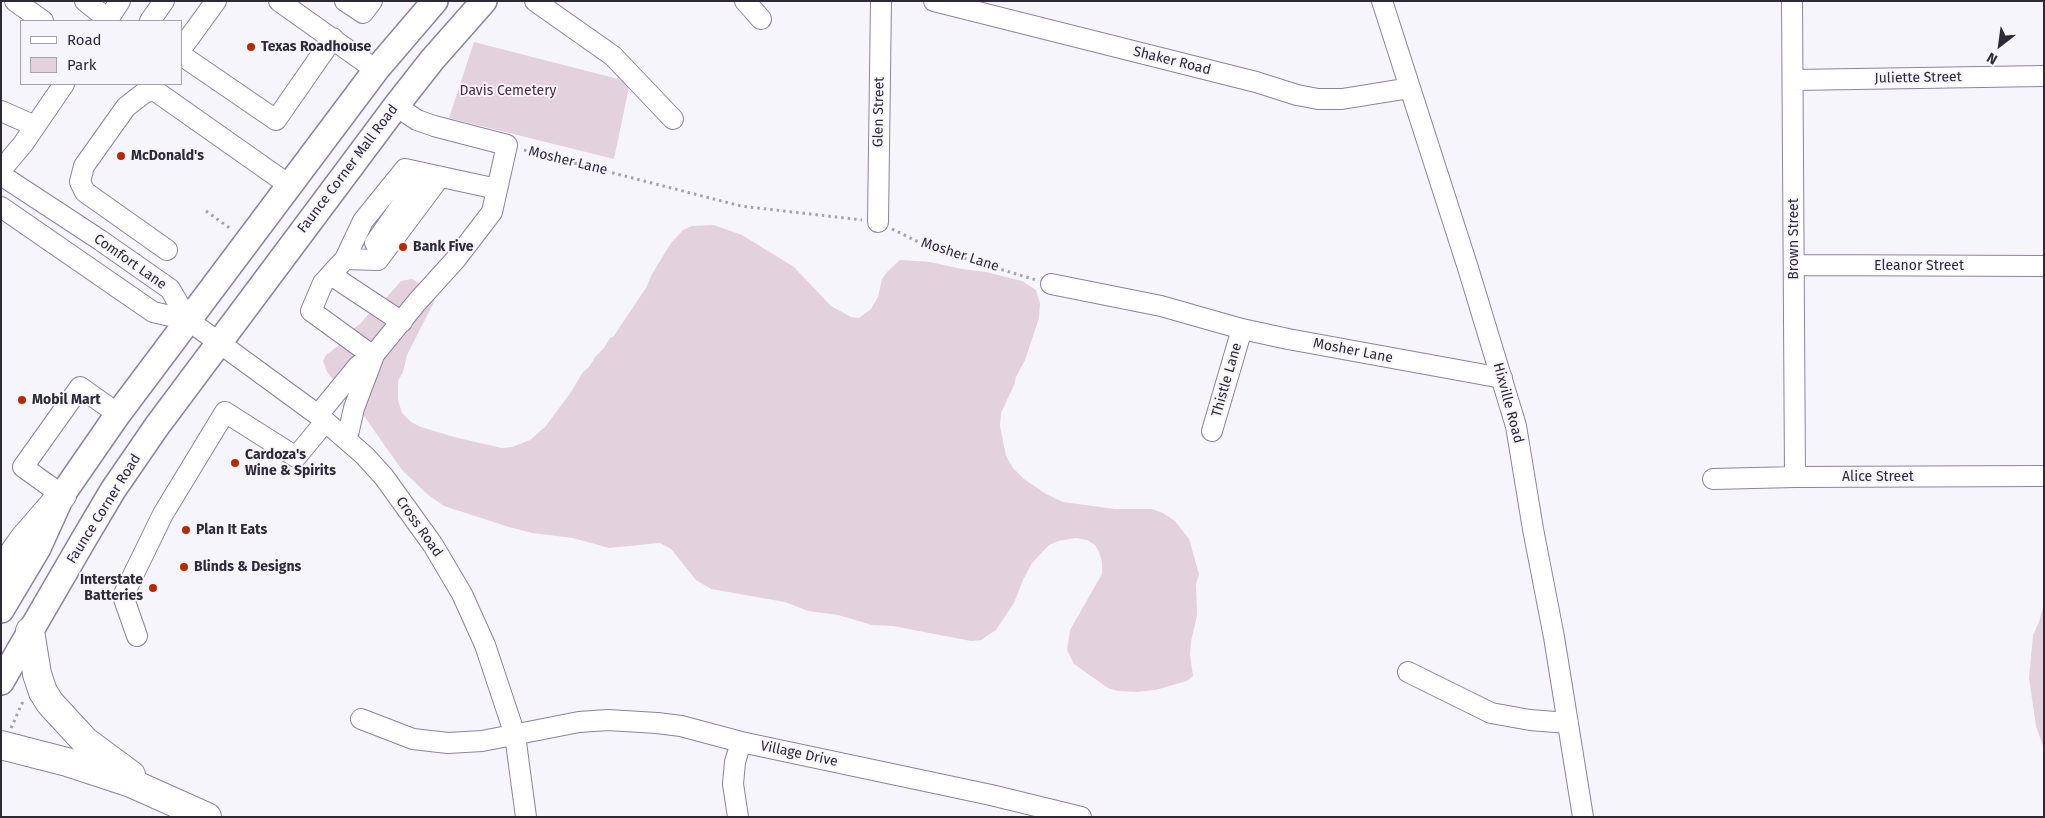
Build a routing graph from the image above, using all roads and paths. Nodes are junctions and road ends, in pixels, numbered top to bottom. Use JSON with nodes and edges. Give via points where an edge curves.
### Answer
{"nodes":[{"id":1,"x":15,"y":1,"type":"edge"},
{"id":2,"x":85,"y":1,"type":"edge"},
{"id":3,"x":120,"y":1,"type":"edge"},
{"id":4,"x":164,"y":1,"type":"edge"},
{"id":5,"x":216,"y":1,"type":"edge"},
{"id":6,"x":279,"y":1,"type":"edge"},
{"id":7,"x":345,"y":1,"type":"edge"},
{"id":8,"x":372,"y":1,"type":"edge"},
{"id":9,"x":434,"y":1,"type":"edge"},
{"id":10,"x":484,"y":1,"type":"edge"},
{"id":11,"x":746,"y":1,"type":"edge"},
{"id":12,"x":881,"y":1,"type":"edge"},
{"id":13,"x":934,"y":1,"type":"edge"},
{"id":14,"x":1382,"y":1,"type":"edge"},
{"id":15,"x":1792,"y":1,"type":"edge"},
{"id":16,"x":542,"y":3,"type":"edge"},
{"id":17,"x":761,"y":18,"type":"dead end"},
{"id":18,"x":42,"y":20,"type":"edge"},
{"id":19,"x":108,"y":20,"type":"edge"},
{"id":20,"x":151,"y":20,"type":"edge"},
{"id":21,"x":333,"y":38,"type":"junction"},
{"id":22,"x":182,"y":48,"type":"edge"},
{"id":23,"x":182,"y":56,"type":"edge"},
{"id":24,"x":376,"y":70,"type":"junction"},
{"id":25,"x":2044,"y":76,"type":"edge"},
{"id":26,"x":1793,"y":80,"type":"junction"},
{"id":27,"x":63,"y":85,"type":"edge"},
{"id":28,"x":1410,"y":88,"type":"junction"},
{"id":29,"x":396,"y":106,"type":"junction"},
{"id":30,"x":1,"y":110,"type":"edge"},
{"id":31,"x":673,"y":119,"type":"dead end"},
{"id":32,"x":35,"y":126,"type":"junction"},
{"id":33,"x":507,"y":145,"type":"junction"},
{"id":34,"x":1,"y":170,"type":"edge"},
{"id":35,"x":428,"y":174,"type":"junction"},
{"id":36,"x":1,"y":175,"type":"edge"},
{"id":37,"x":289,"y":186,"type":"junction"},
{"id":38,"x":497,"y":189,"type":"junction"},
{"id":39,"x":1,"y":207,"type":"edge"},
{"id":40,"x":206,"y":211,"type":"dead end"},
{"id":41,"x":117,"y":215,"type":"junction"},
{"id":42,"x":878,"y":222,"type":"junction"},
{"id":43,"x":231,"y":229,"type":"dead end"},
{"id":44,"x":100,"y":240,"type":"junction"},
{"id":45,"x":167,"y":250,"type":"dead end"},
{"id":46,"x":345,"y":259,"type":"junction"},
{"id":47,"x":84,"y":263,"type":"junction"},
{"id":48,"x":1794,"y":265,"type":"junction"},
{"id":49,"x":2044,"y":266,"type":"edge"},
{"id":50,"x":331,"y":275,"type":"junction"},
{"id":51,"x":1051,"y":284,"type":"joint"},
{"id":52,"x":188,"y":320,"type":"junction"},
{"id":53,"x":402,"y":322,"type":"junction"},
{"id":54,"x":1242,"y":328,"type":"junction"},
{"id":55,"x":218,"y":342,"type":"junction"},
{"id":56,"x":373,"y":356,"type":"junction"},
{"id":57,"x":1502,"y":378,"type":"junction"},
{"id":58,"x":118,"y":414,"type":"junction"},
{"id":59,"x":322,"y":418,"type":"junction"},
{"id":60,"x":1212,"y":431,"type":"dead end"},
{"id":61,"x":347,"y":439,"type":"junction"},
{"id":62,"x":2044,"y":476,"type":"edge"},
{"id":63,"x":1795,"y":477,"type":"junction"},
{"id":64,"x":1713,"y":479,"type":"dead end"},
{"id":65,"x":62,"y":495,"type":"junction"},
{"id":66,"x":1,"y":571,"type":"edge"},
{"id":67,"x":1,"y":610,"type":"edge"},
{"id":68,"x":30,"y":631,"type":"junction"},
{"id":69,"x":137,"y":636,"type":"dead end"},
{"id":70,"x":1408,"y":672,"type":"dead end"},
{"id":71,"x":1,"y":682,"type":"edge"},
{"id":72,"x":27,"y":692,"type":"dead end"},
{"id":73,"x":361,"y":719,"type":"dead end"},
{"id":74,"x":1568,"y":723,"type":"junction"},
{"id":75,"x":515,"y":735,"type":"junction"},
{"id":76,"x":6,"y":737,"type":"edge"},
{"id":77,"x":740,"y":742,"type":"junction"},
{"id":78,"x":158,"y":794,"type":"junction"},
{"id":79,"x":207,"y":817,"type":"edge"},
{"id":80,"x":526,"y":817,"type":"edge"},
{"id":81,"x":738,"y":817,"type":"edge"},
{"id":82,"x":1081,"y":817,"type":"edge"},
{"id":83,"x":1583,"y":817,"type":"edge"}],
"edges":[{"from":1,"to":18,"type":"street"},
{"from":2,"to":19,"type":"street"},
{"from":3,"to":19,"type":"street"},
{"from":4,"to":20,"type":"street"},
{"from":5,"to":22,"type":"street"},
{"from":6,"to":21,"type":"street"},
{"from":7,"to":8,"type":"street","via":[[363,13]]},
{"from":9,"to":24,"type":"main road"},
{"from":10,"to":29,"type":"main road","name":"Faunce Corner Mall Road"},
{"from":11,"to":17,"type":"street"},
{"from":12,"to":42,"type":"street","name":"Glen Street"},
{"from":13,"to":28,"type":"street","name":"Shaker Road","via":[[1318,99],[1354,98]]},
{"from":14,"to":28,"type":"street","name":"Hixville Road"},
{"from":15,"to":26,"type":"street","name":"Brown Street"},
{"from":16,"to":31,"type":"street","via":[[613,56]]},
{"from":21,"to":23,"type":"street","via":[[276,120]]},
{"from":21,"to":24,"type":"street"},
{"from":24,"to":37,"type":"main road"},
{"from":25,"to":26,"type":"street","name":"Juliette Street"},
{"from":26,"to":48,"type":"street","name":"Brown Street"},
{"from":27,"to":32,"type":"street"},
{"from":28,"to":57,"type":"street","name":"Hixville Road"},
{"from":29,"to":33,"type":"street","via":[[428,124]]},
{"from":29,"to":55,"type":"main road","name":"Faunce Corner Mall Road"},
{"from":30,"to":32,"type":"street"},
{"from":32,"to":34,"type":"street"},
{"from":33,"to":38,"type":"street"},
{"from":33,"to":42,"type":"path","name":"Mosher Lane","via":[[741,206]]},
{"from":35,"to":38,"type":"street"},
{"from":35,"to":46,"type":"street","via":[[405,169],[363,221]]},
{"from":35,"to":46,"type":"street","via":[[378,260]]},
{"from":36,"to":44,"type":"street","name":"Comfort Lane"},
{"from":37,"to":41,"type":"street","via":[[154,90],[138,96],[126,107],[81,171],[82,188]]},
{"from":37,"to":52,"type":"main road"},
{"from":38,"to":53,"type":"street","via":[[492,212]]},
{"from":39,"to":47,"type":"street","name":"Comfort Lane"},
{"from":40,"to":43,"type":"path"},
{"from":41,"to":44,"type":"street"},
{"from":41,"to":45,"type":"street"},
{"from":42,"to":51,"type":"path","name":"Mosher Lane","via":[[931,248]]},
{"from":44,"to":47,"type":"street"},
{"from":44,"to":52,"type":"street","name":"Comfort Lane","via":[[170,289]]},
{"from":46,"to":50,"type":"street"},
{"from":47,"to":52,"type":"street","name":"Comfort Lane","via":[[153,312]]},
{"from":48,"to":49,"type":"street","name":"Eleanor Street"},
{"from":48,"to":63,"type":"street","name":"Brown Street"},
{"from":50,"to":53,"type":"street"},
{"from":50,"to":56,"type":"street","via":[[323,283],[311,311]]},
{"from":51,"to":54,"type":"street","name":"Mosher Lane","via":[[1161,306]]},
{"from":52,"to":55,"type":"street","name":"Cross Road"},
{"from":52,"to":58,"type":"main road"},
{"from":53,"to":56,"type":"street"},
{"from":54,"to":57,"type":"street","name":"Mosher Lane"},
{"from":54,"to":60,"type":"street","name":"Thistle Lane"},
{"from":55,"to":59,"type":"street","name":"Cross Road"},
{"from":55,"to":68,"type":"main road","name":"Faunce Corner Road","via":[[113,490]]},
{"from":56,"to":59,"type":"street","via":[[358,366]]},
{"from":56,"to":61,"type":"street","via":[[354,408]]},
{"from":57,"to":74,"type":"street","name":"Hixville Road","via":[[1516,426]]},
{"from":58,"to":65,"type":"main road"},
{"from":58,"to":65,"type":"street","via":[[80,387],[23,467]]},
{"from":59,"to":61,"type":"street","name":"Cross Road"},
{"from":59,"to":69,"type":"street","via":[[296,457],[226,412],[163,514],[123,596]]},
{"from":61,"to":75,"type":"street","name":"Cross Road","via":[[389,484],[448,569],[485,645]]},
{"from":62,"to":63,"type":"street","name":"Alice Street"},
{"from":63,"to":64,"type":"street","name":"Alice Street"},
{"from":65,"to":66,"type":"highway"},
{"from":65,"to":67,"type":"main road","via":[[38,548]]},
{"from":68,"to":71,"type":"main road","name":"Faunce Corner Road"},
{"from":68,"to":78,"type":"highway","via":[[37,674],[50,703],[85,741]]},
{"from":70,"to":74,"type":"street","via":[[1491,712]]},
{"from":72,"to":76,"type":"path"},
{"from":73,"to":75,"type":"street","name":"Village Drive","via":[[395,733],[430,742],[465,743]]},
{"from":74,"to":83,"type":"street","name":"Hixville Road"},
{"from":75,"to":77,"type":"street","name":"Village Drive","via":[[579,722],[632,721],[681,726]]},
{"from":75,"to":80,"type":"street","name":"Cross Road"},
{"from":76,"to":78,"type":"highway"},
{"from":77,"to":81,"type":"street","via":[[733,784]]},
{"from":77,"to":82,"type":"street","name":"Village Drive"},
{"from":78,"to":79,"type":"highway"}]}
